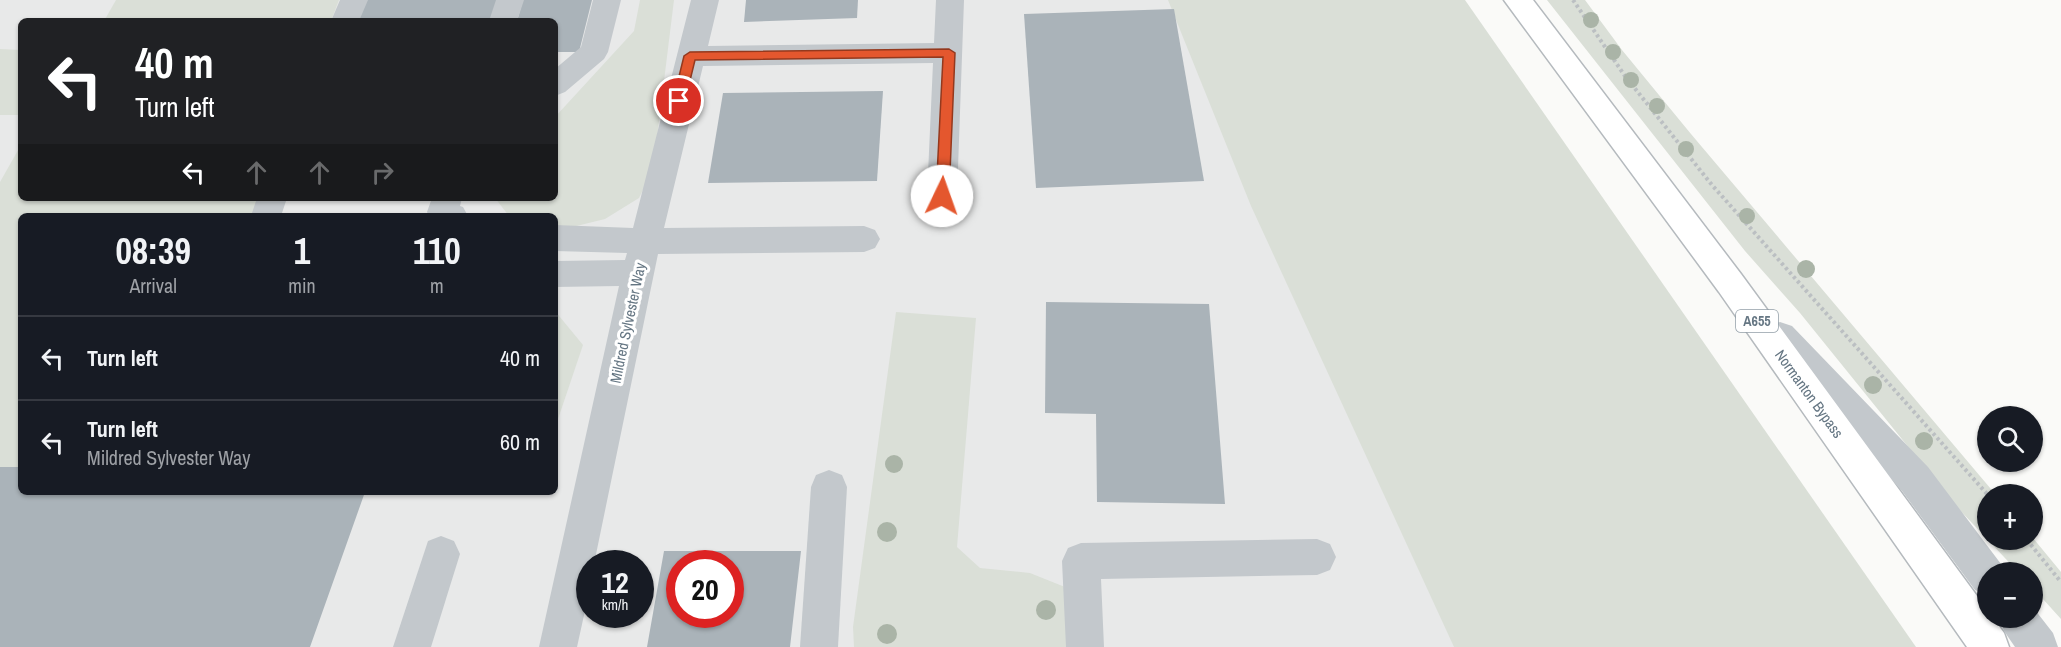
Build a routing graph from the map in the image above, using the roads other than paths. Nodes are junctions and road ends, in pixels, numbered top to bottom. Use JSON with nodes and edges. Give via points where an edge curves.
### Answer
{"nodes":[{"id":1,"x":354,"y":0,"type":"edge"},
{"id":2,"x":510,"y":0,"type":"edge"},
{"id":3,"x":607,"y":0,"type":"edge"},
{"id":4,"x":705,"y":0,"type":"edge"},
{"id":5,"x":950,"y":0,"type":"edge"},
{"id":6,"x":1518,"y":0,"type":"edge"},
{"id":7,"x":346,"y":18,"type":"edge"},
{"id":8,"x":504,"y":18,"type":"edge"},
{"id":9,"x":949,"y":53,"type":"junction"},
{"id":10,"x":690,"y":56,"type":"junction"},
{"id":11,"x":558,"y":82,"type":"edge"},
{"id":12,"x":942,"y":196,"type":"dead end"},
{"id":13,"x":558,"y":238,"type":"edge"},
{"id":14,"x":864,"y":238,"type":"dead end"},
{"id":15,"x":645,"y":241,"type":"junction"},
{"id":16,"x":638,"y":273,"type":"junction"},
{"id":17,"x":558,"y":274,"type":"edge"},
{"id":18,"x":1730,"y":283,"type":"junction"},
{"id":19,"x":829,"y":487,"type":"dead end"},
{"id":20,"x":441,"y":554,"type":"dead end"},
{"id":21,"x":1317,"y":557,"type":"dead end"},
{"id":22,"x":1977,"y":562,"type":"edge"},
{"id":23,"x":2025,"y":628,"type":"edge"},
{"id":24,"x":1084,"y":639,"type":"edge"},
{"id":25,"x":412,"y":647,"type":"edge"},
{"id":26,"x":558,"y":647,"type":"edge"},
{"id":27,"x":819,"y":647,"type":"edge"},
{"id":28,"x":1990,"y":647,"type":"edge"},
{"id":29,"x":2039,"y":647,"type":"edge"}],
"edges":[{"from":1,"to":7,"type":"street"},
{"from":2,"to":8,"type":"street"},
{"from":3,"to":11,"type":"street","via":[[594,52]]},
{"from":4,"to":10,"type":"street","name":"Mildred Sylvester Way"},
{"from":5,"to":9,"type":"street"},
{"from":6,"to":18,"type":"main road","name":"Normanton Bypass","number":"A655"},
{"from":9,"to":10,"type":"street"},
{"from":9,"to":12,"type":"street"},
{"from":10,"to":15,"type":"street","name":"Mildred Sylvester Way"},
{"from":13,"to":15,"type":"street"},
{"from":14,"to":15,"type":"street"},
{"from":15,"to":16,"type":"street","name":"Mildred Sylvester Way"},
{"from":16,"to":17,"type":"street"},
{"from":16,"to":26,"type":"street","name":"Mildred Sylvester Way"},
{"from":18,"to":22,"type":"street","via":[[1915,479]]},
{"from":18,"to":28,"type":"main road","name":"Normanton Bypass","number":"A655"},
{"from":19,"to":27,"type":"street"},
{"from":20,"to":25,"type":"street"},
{"from":21,"to":24,"type":"street","via":[[1081,561]]},
{"from":23,"to":29,"type":"street"}]}
